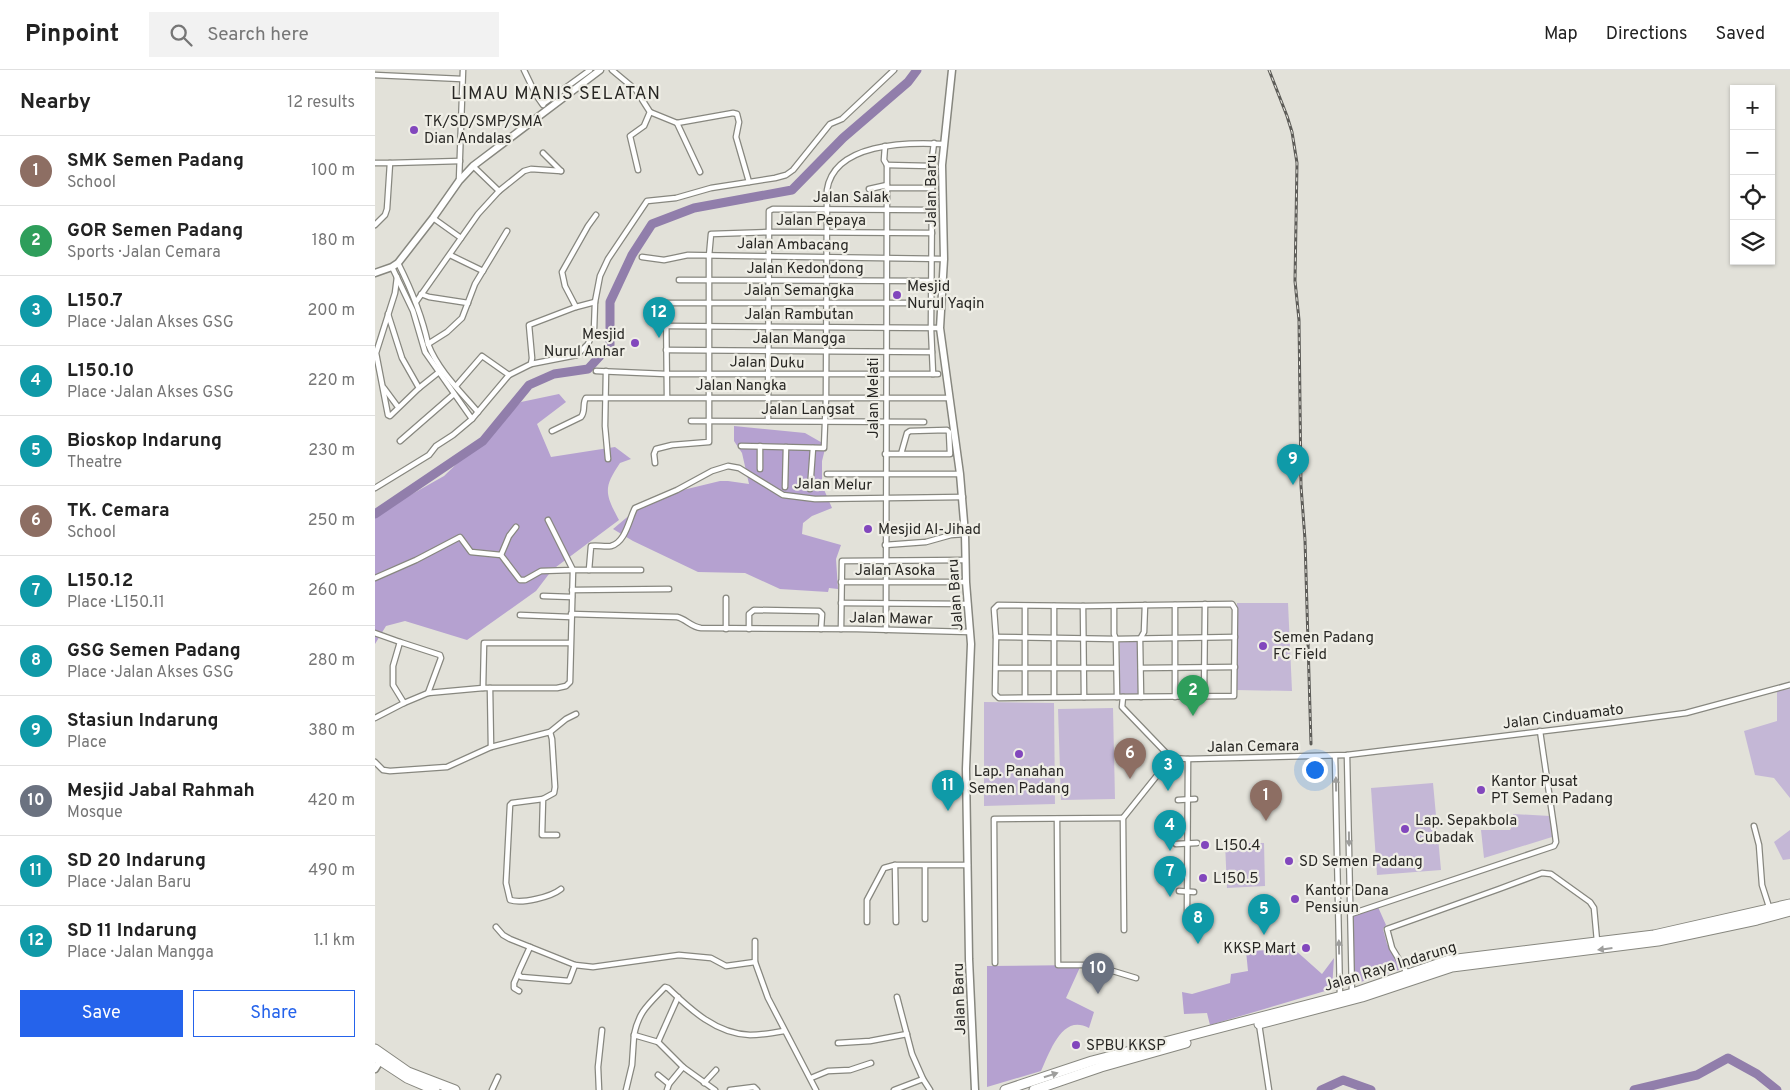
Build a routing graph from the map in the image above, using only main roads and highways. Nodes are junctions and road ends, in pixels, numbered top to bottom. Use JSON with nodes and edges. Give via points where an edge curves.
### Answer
{"nodes":[{"id":1,"x":1790,"y":904,"type":"edge"},
{"id":2,"x":1790,"y":911,"type":"edge"},
{"id":3,"x":1771,"y":913,"type":"junction"},
{"id":4,"x":1516,"y":956,"type":"junction"},
{"id":5,"x":1351,"y":996,"type":"junction"},
{"id":6,"x":1340,"y":999,"type":"junction"},
{"id":7,"x":375,"y":1049,"type":"edge"},
{"id":8,"x":377,"y":1063,"type":"edge"},
{"id":9,"x":435,"y":1090,"type":"edge"},
{"id":10,"x":455,"y":1090,"type":"edge"},
{"id":11,"x":1005,"y":1090,"type":"edge"},
{"id":12,"x":1034,"y":1090,"type":"edge"}],
"edges":[{"from":1,"to":3,"type":"highway","name":"Jalan Raya Indarung"},
{"from":2,"to":3,"type":"highway","name":"Jalan Raya Indarung"},
{"from":3,"to":4,"type":"highway","name":"Jalan Raya Indarung"},
{"from":3,"to":4,"type":"highway","name":"Jalan Raya Indarung","one_way":true,"via":[[1658,941]]},
{"from":4,"to":5,"type":"highway","name":"Jalan Raya Indarung","via":[[1452,967]]},
{"from":4,"to":5,"type":"highway","name":"Jalan Raya Indarung","via":[[1449,960],[1405,970]]},
{"from":5,"to":6,"type":"highway","name":"Jalan Raya Indarung"},
{"from":11,"to":6,"type":"highway","name":"Jalan Raya Indarung","one_way":true,"via":[[1092,1062]]},
{"from":6,"to":12,"type":"highway","name":"Jalan Raya Indarung","via":[[1101,1066]]},
{"from":7,"to":10,"type":"highway","via":[[408,1072]]},
{"from":8,"to":9,"type":"highway"}]}
